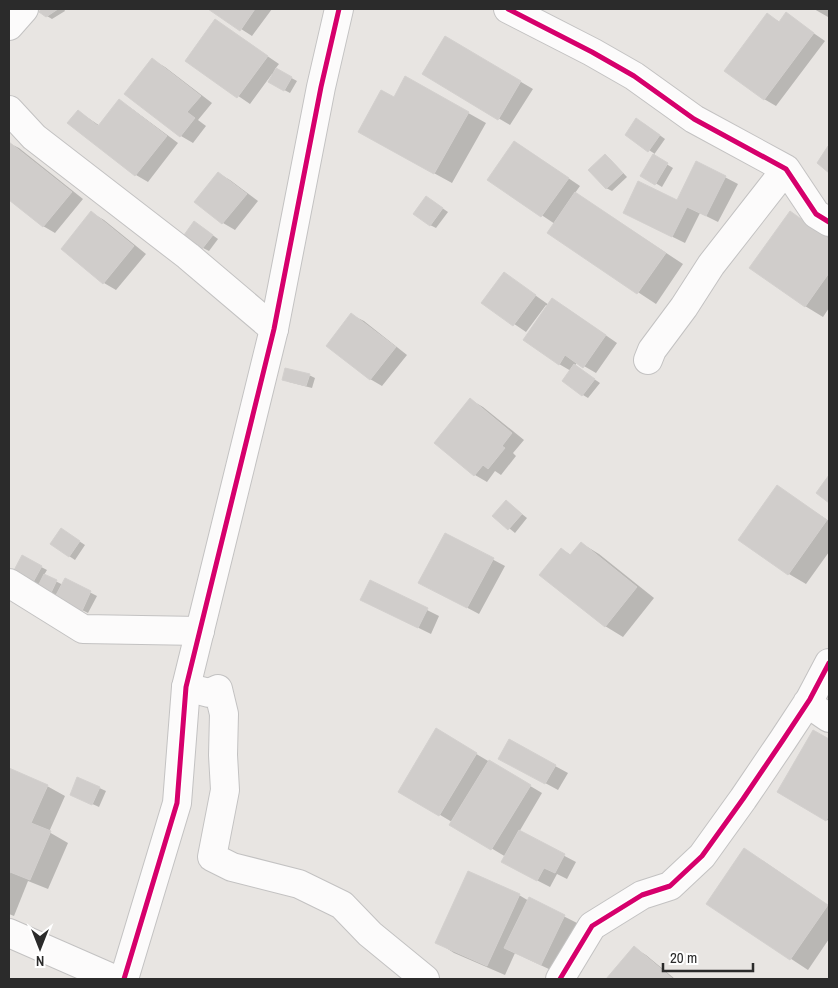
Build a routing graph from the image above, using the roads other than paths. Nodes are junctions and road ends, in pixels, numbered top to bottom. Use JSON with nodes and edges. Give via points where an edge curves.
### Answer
{"nodes":[{"id":1,"x":24,"y":9,"type":"edge"},
{"id":2,"x":339,"y":9,"type":"edge"},
{"id":3,"x":508,"y":9,"type":"edge"},
{"id":4,"x":9,"y":26,"type":"edge"},
{"id":5,"x":9,"y":110,"type":"edge"},
{"id":6,"x":786,"y":169,"type":"junction"},
{"id":7,"x":829,"y":222,"type":"edge"},
{"id":8,"x":274,"y":330,"type":"junction"},
{"id":9,"x":648,"y":360,"type":"dead end"},
{"id":10,"x":9,"y":583,"type":"edge"},
{"id":11,"x":200,"y":631,"type":"junction"},
{"id":12,"x":829,"y":663,"type":"edge"},
{"id":13,"x":186,"y":687,"type":"junction"},
{"id":14,"x":806,"y":703,"type":"junction"},
{"id":15,"x":829,"y":718,"type":"edge"},
{"id":16,"x":9,"y":933,"type":"edge"},
{"id":17,"x":114,"y":979,"type":"edge"},
{"id":18,"x":124,"y":979,"type":"edge"},
{"id":19,"x":425,"y":979,"type":"edge"},
{"id":20,"x":560,"y":979,"type":"edge"}],
"edges":[{"from":1,"to":4,"type":"street"},
{"from":2,"to":8,"type":"street"},
{"from":3,"to":6,"type":"street","via":[[626,71],[694,119]]},
{"from":5,"to":8,"type":"street","via":[[34,137],[188,256]]},
{"from":6,"to":7,"type":"street","via":[[816,214]]},
{"from":6,"to":9,"type":"street","via":[[711,265]]},
{"from":8,"to":11,"type":"street"},
{"from":10,"to":11,"type":"street","via":[[82,629]]},
{"from":11,"to":13,"type":"street"},
{"from":12,"to":14,"type":"street"},
{"from":13,"to":18,"type":"street","via":[[177,803]]},
{"from":13,"to":19,"type":"street","via":[[209,692],[218,688],[224,714],[225,790],[212,857],[232,867],[299,884],[342,905],[370,934]]},
{"from":14,"to":15,"type":"street"},
{"from":14,"to":20,"type":"street","via":[[702,856],[670,886],[642,895],[592,926]]},
{"from":16,"to":17,"type":"street"}]}
